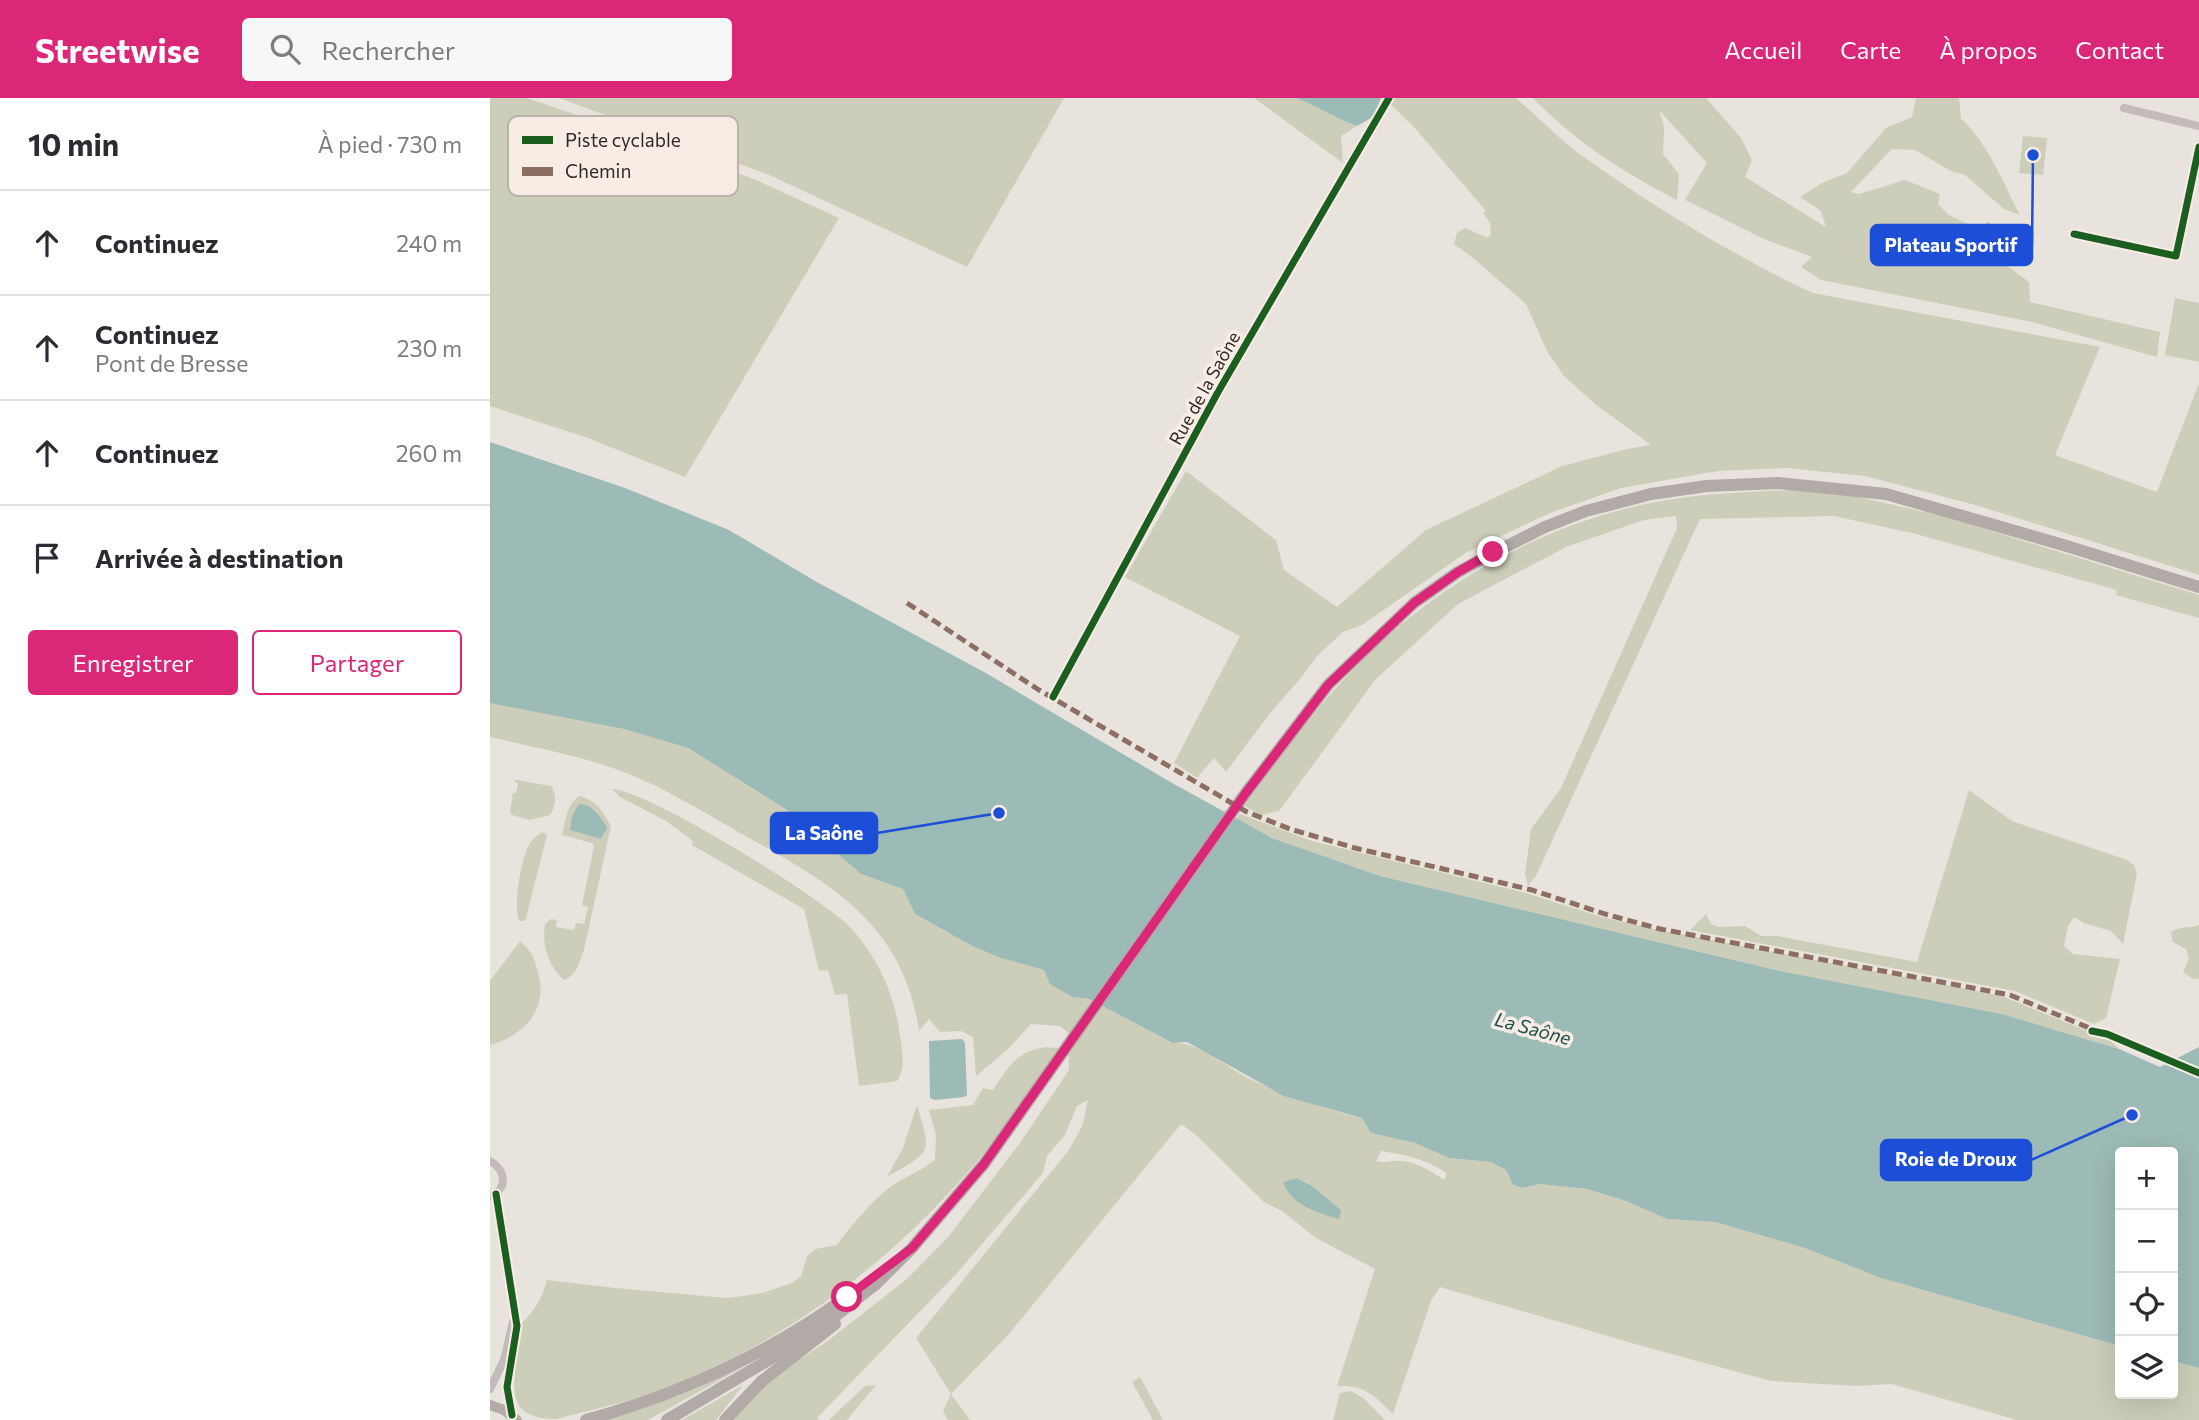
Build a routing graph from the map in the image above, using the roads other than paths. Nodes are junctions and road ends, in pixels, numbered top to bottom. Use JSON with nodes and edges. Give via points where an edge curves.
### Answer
{"nodes":[{"id":1,"x":1389,"y":98,"type":"edge"},
{"id":2,"x":2124,"y":108,"type":"dead end"},
{"id":3,"x":2199,"y":126,"type":"edge"},
{"id":4,"x":2199,"y":147,"type":"edge"},
{"id":5,"x":2074,"y":234,"type":"dead end"},
{"id":6,"x":2199,"y":587,"type":"edge"},
{"id":7,"x":1053,"y":696,"type":"dead end"},
{"id":8,"x":490,"y":1161,"type":"edge"},
{"id":9,"x":493,"y":1195,"type":"edge"},
{"id":10,"x":912,"y":1248,"type":"junction"},
{"id":11,"x":877,"y":1283,"type":"junction"},
{"id":12,"x":515,"y":1312,"type":"junction"},
{"id":13,"x":490,"y":1389,"type":"edge"},
{"id":14,"x":490,"y":1405,"type":"edge"},
{"id":15,"x":515,"y":1417,"type":"edge"},
{"id":16,"x":586,"y":1420,"type":"edge"},
{"id":17,"x":667,"y":1420,"type":"edge"},
{"id":18,"x":725,"y":1420,"type":"edge"}],
"edges":[{"from":1,"to":7,"type":"street","name":"Rue de la Saône","via":[[1218,392]]},
{"from":2,"to":3,"type":"street"},
{"from":4,"to":5,"type":"street","via":[[2176,256]]},
{"from":6,"to":10,"type":"main road","via":[[1886,494],[1778,483],[1651,494],[1545,527],[1458,572],[1414,603],[1328,685],[1245,794],[984,1164]]},
{"from":8,"to":9,"type":"street","via":[[503,1176],[502,1186]]},
{"from":9,"to":12,"type":"street"},
{"from":10,"to":11,"type":"main road"},
{"from":10,"to":16,"type":"main road","via":[[818,1318],[748,1359],[682,1390]]},
{"from":11,"to":17,"type":"main road","via":[[808,1335]]},
{"from":11,"to":18,"type":"main road","via":[[822,1336],[762,1381]]},
{"from":12,"to":13,"type":"street","via":[[504,1360]]},
{"from":12,"to":15,"type":"street","via":[[516,1336],[507,1387]]},
{"from":14,"to":15,"type":"main road"}]}
